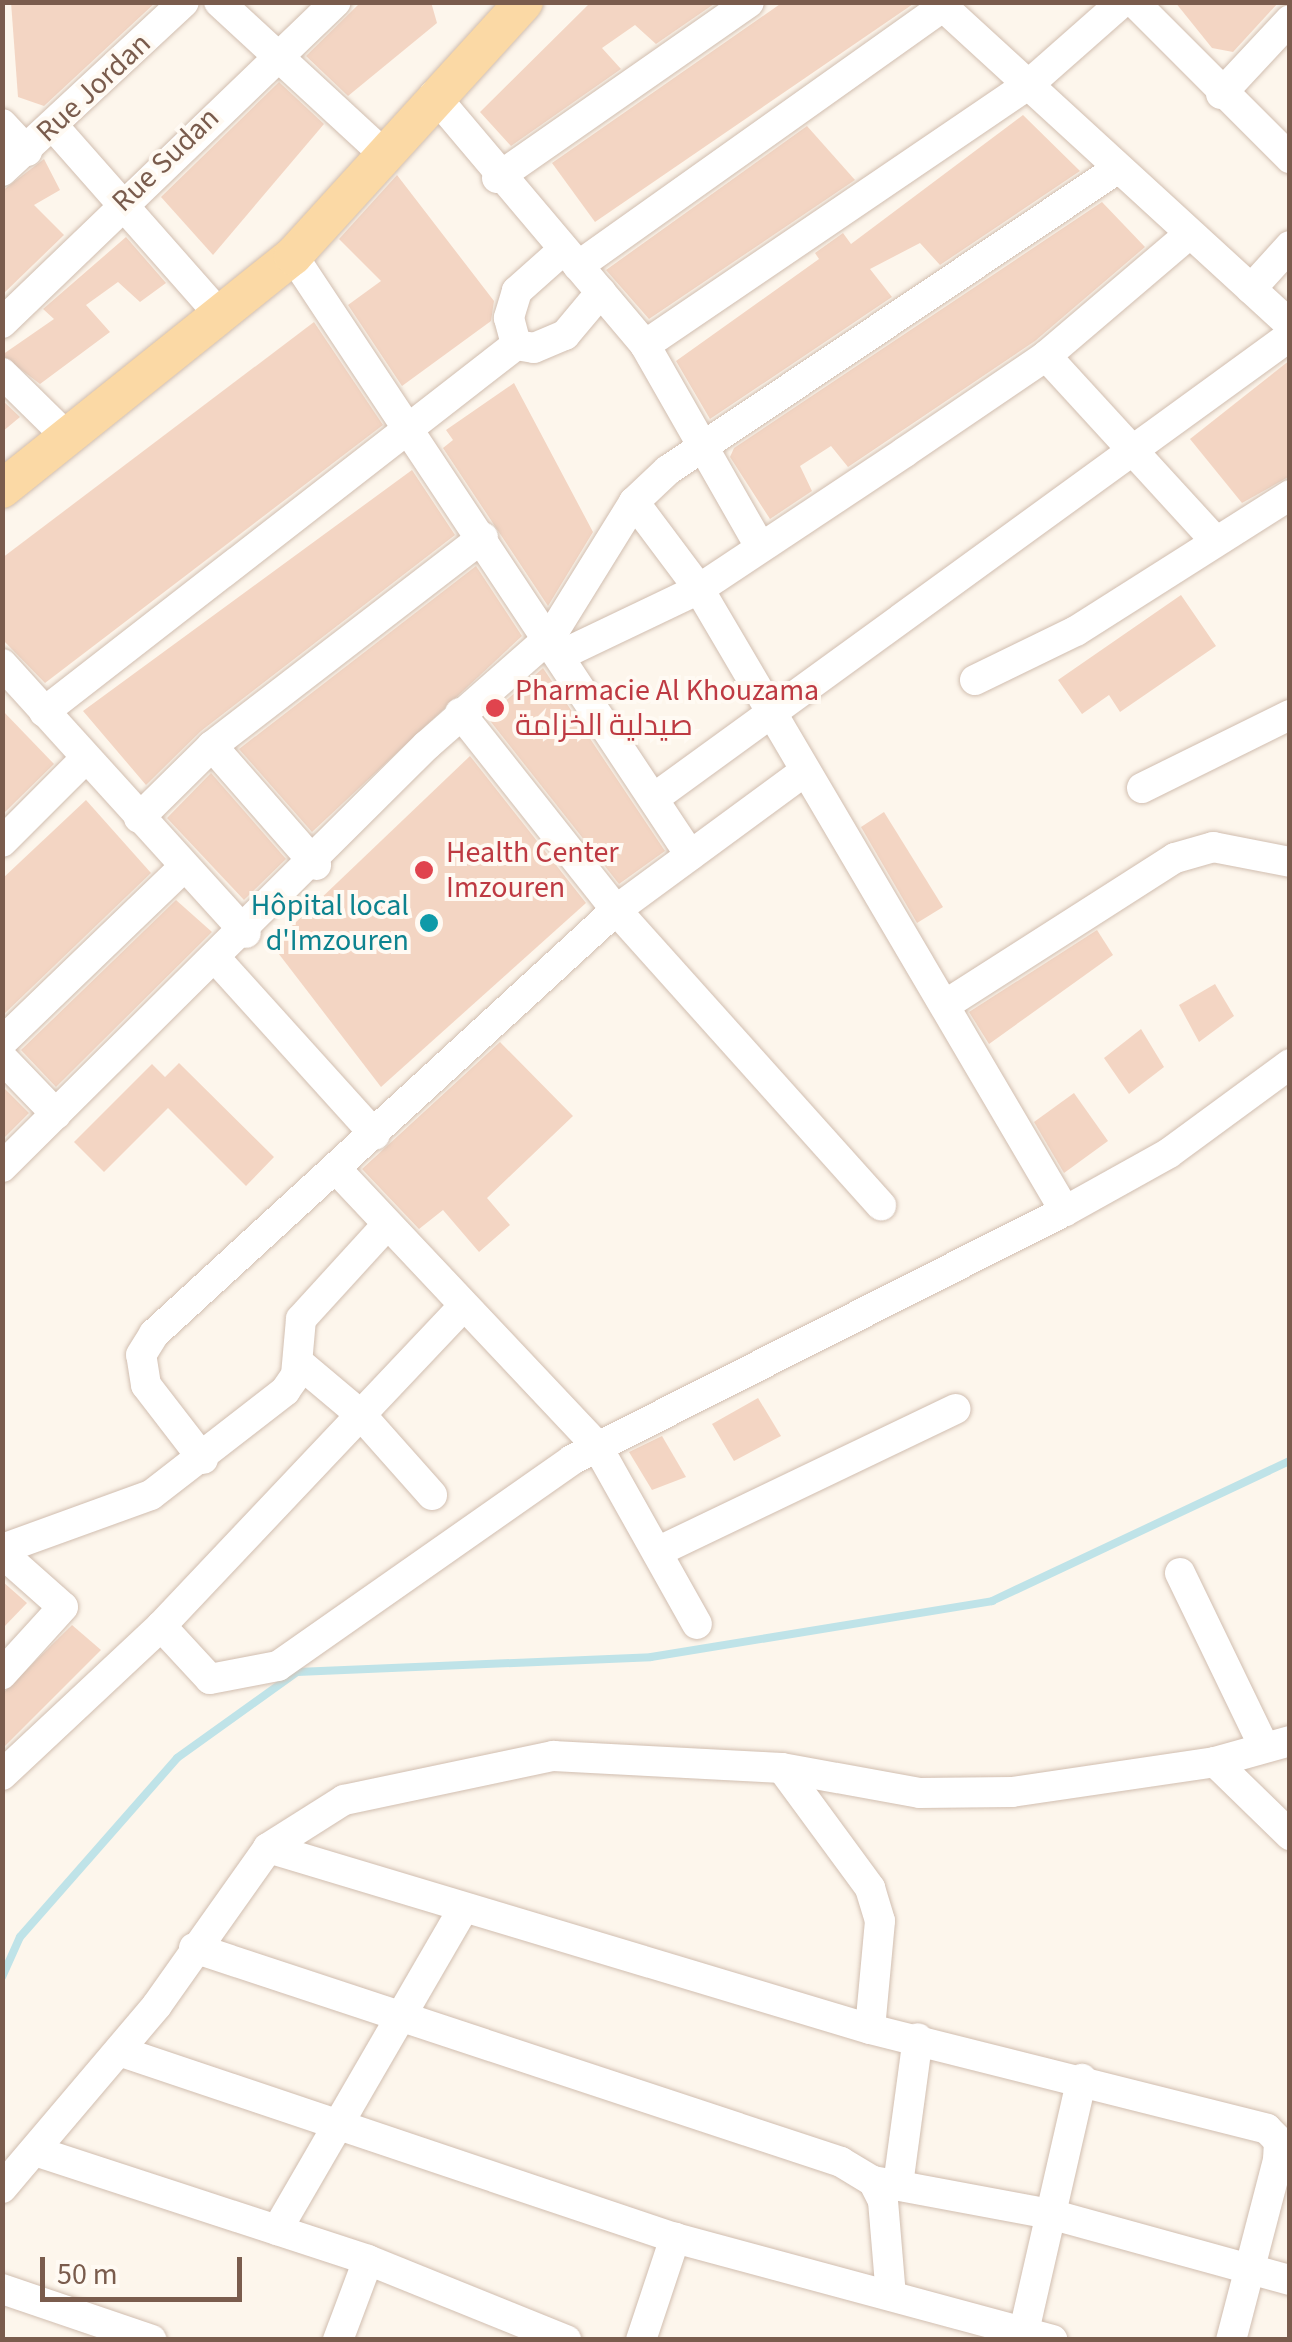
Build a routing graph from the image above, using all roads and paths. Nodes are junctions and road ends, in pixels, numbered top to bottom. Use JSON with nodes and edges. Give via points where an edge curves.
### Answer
{"nodes":[{"id":1,"x":184,"y":2,"type":"edge"},
{"id":2,"x":219,"y":2,"type":"edge"},
{"id":3,"x":336,"y":2,"type":"edge"},
{"id":4,"x":750,"y":2,"type":"edge"},
{"id":5,"x":1122,"y":2,"type":"edge"},
{"id":6,"x":1134,"y":2,"type":"edge"},
{"id":7,"x":940,"y":4,"type":"edge"},
{"id":8,"x":504,"y":11,"type":"edge"},
{"id":9,"x":1290,"y":20,"type":"edge"},
{"id":10,"x":277,"y":54,"type":"junction"},
{"id":11,"x":1028,"y":85,"type":"junction"},
{"id":12,"x":1220,"y":94,"type":"junction"},
{"id":13,"x":434,"y":95,"type":"junction"},
{"id":14,"x":2,"y":124,"type":"edge"},
{"id":15,"x":55,"y":128,"type":"junction"},
{"id":16,"x":27,"y":150,"type":"junction"},
{"id":17,"x":384,"y":154,"type":"junction"},
{"id":18,"x":1290,"y":158,"type":"edge"},
{"id":19,"x":2,"y":171,"type":"edge"},
{"id":20,"x":1114,"y":171,"type":"junction"},
{"id":21,"x":497,"y":178,"type":"junction"},
{"id":22,"x":122,"y":202,"type":"junction"},
{"id":23,"x":1187,"y":236,"type":"junction"},
{"id":24,"x":1290,"y":246,"type":"edge"},
{"id":25,"x":293,"y":256,"type":"junction"},
{"id":26,"x":570,"y":258,"type":"junction"},
{"id":27,"x":1251,"y":289,"type":"junction"},
{"id":28,"x":600,"y":292,"type":"junction"},
{"id":29,"x":218,"y":314,"type":"junction"},
{"id":30,"x":2,"y":323,"type":"edge"},
{"id":31,"x":1290,"y":324,"type":"edge"},
{"id":32,"x":1290,"y":336,"type":"edge"},
{"id":33,"x":516,"y":345,"type":"junction"},
{"id":34,"x":646,"y":345,"type":"junction"},
{"id":35,"x":1046,"y":356,"type":"junction"},
{"id":36,"x":2,"y":373,"type":"edge"},
{"id":37,"x":406,"y":428,"type":"junction"},
{"id":38,"x":65,"y":435,"type":"junction"},
{"id":39,"x":702,"y":440,"type":"junction"},
{"id":40,"x":1139,"y":452,"type":"junction"},
{"id":41,"x":2,"y":490,"type":"edge"},
{"id":42,"x":1290,"y":495,"type":"edge"},
{"id":43,"x":634,"y":502,"type":"junction"},
{"id":44,"x":483,"y":537,"type":"junction"},
{"id":45,"x":1212,"y":537,"type":"junction"},
{"id":46,"x":758,"y":543,"type":"junction"},
{"id":47,"x":699,"y":589,"type":"junction"},
{"id":48,"x":557,"y":645,"type":"junction"},
{"id":49,"x":3,"y":666,"type":"edge"},
{"id":50,"x":975,"y":680,"type":"dead end"},
{"id":51,"x":44,"y":712,"type":"junction"},
{"id":52,"x":460,"y":714,"type":"junction"},
{"id":53,"x":1290,"y":716,"type":"edge"},
{"id":54,"x":768,"y":717,"type":"junction"},
{"id":55,"x":212,"y":746,"type":"junction"},
{"id":56,"x":83,"y":761,"type":"junction"},
{"id":57,"x":801,"y":774,"type":"junction"},
{"id":58,"x":1142,"y":788,"type":"dead end"},
{"id":59,"x":657,"y":796,"type":"junction"},
{"id":60,"x":139,"y":818,"type":"junction"},
{"id":61,"x":2,"y":842,"type":"edge"},
{"id":62,"x":690,"y":854,"type":"junction"},
{"id":63,"x":1290,"y":862,"type":"edge"},
{"id":64,"x":316,"y":865,"type":"junction"},
{"id":65,"x":182,"y":870,"type":"junction"},
{"id":66,"x":616,"y":910,"type":"junction"},
{"id":67,"x":246,"y":933,"type":"junction"},
{"id":68,"x":218,"y":961,"type":"junction"},
{"id":69,"x":946,"y":1005,"type":"junction"},
{"id":70,"x":2,"y":1042,"type":"edge"},
{"id":71,"x":2,"y":1058,"type":"edge"},
{"id":72,"x":1290,"y":1064,"type":"edge"},
{"id":73,"x":56,"y":1114,"type":"junction"},
{"id":74,"x":376,"y":1134,"type":"junction"},
{"id":75,"x":2,"y":1167,"type":"edge"},
{"id":76,"x":338,"y":1171,"type":"junction"},
{"id":77,"x":881,"y":1205,"type":"dead end"},
{"id":78,"x":1064,"y":1211,"type":"junction"},
{"id":79,"x":385,"y":1227,"type":"junction"},
{"id":80,"x":463,"y":1307,"type":"junction"},
{"id":81,"x":298,"y":1362,"type":"junction"},
{"id":82,"x":956,"y":1409,"type":"dead end"},
{"id":83,"x":361,"y":1414,"type":"junction"},
{"id":84,"x":597,"y":1446,"type":"junction"},
{"id":85,"x":204,"y":1459,"type":"junction"},
{"id":86,"x":432,"y":1496,"type":"dead end"},
{"id":87,"x":2,"y":1551,"type":"edge"},
{"id":88,"x":657,"y":1552,"type":"junction"},
{"id":89,"x":1180,"y":1573,"type":"dead end"},
{"id":90,"x":697,"y":1624,"type":"dead end"},
{"id":91,"x":161,"y":1626,"type":"junction"},
{"id":92,"x":2,"y":1674,"type":"edge"},
{"id":93,"x":1277,"y":1744,"type":"edge"},
{"id":94,"x":1214,"y":1762,"type":"junction"},
{"id":95,"x":782,"y":1768,"type":"junction"},
{"id":96,"x":2,"y":1775,"type":"edge"},
{"id":97,"x":1290,"y":1835,"type":"edge"},
{"id":98,"x":268,"y":1848,"type":"junction"},
{"id":99,"x":461,"y":1912,"type":"junction"},
{"id":100,"x":194,"y":1948,"type":"junction"},
{"id":101,"x":397,"y":2022,"type":"junction"},
{"id":102,"x":870,"y":2029,"type":"junction"},
{"id":103,"x":918,"y":2038,"type":"junction"},
{"id":104,"x":119,"y":2050,"type":"junction"},
{"id":105,"x":1082,"y":2079,"type":"junction"},
{"id":106,"x":335,"y":2123,"type":"junction"},
{"id":107,"x":35,"y":2151,"type":"junction"},
{"id":108,"x":885,"y":2183,"type":"junction"},
{"id":109,"x":2,"y":2188,"type":"edge"},
{"id":110,"x":1050,"y":2214,"type":"junction"},
{"id":111,"x":277,"y":2230,"type":"junction"},
{"id":112,"x":675,"y":2238,"type":"junction"},
{"id":113,"x":368,"y":2260,"type":"junction"},
{"id":114,"x":1253,"y":2268,"type":"junction"},
{"id":115,"x":1290,"y":2280,"type":"edge"},
{"id":116,"x":2,"y":2288,"type":"edge"},
{"id":117,"x":891,"y":2296,"type":"junction"},
{"id":118,"x":1032,"y":2337,"type":"edge"},
{"id":119,"x":152,"y":2340,"type":"edge"},
{"id":120,"x":338,"y":2340,"type":"edge"},
{"id":121,"x":566,"y":2340,"type":"edge"},
{"id":122,"x":641,"y":2340,"type":"edge"},
{"id":123,"x":1231,"y":2340,"type":"edge"}],
"edges":[{"from":1,"to":15,"type":"street","name":"Rue Jordan"},
{"from":2,"to":10,"type":"street"},
{"from":3,"to":10,"type":"street","name":"Rue Sudan"},
{"from":4,"to":21,"type":"street"},
{"from":5,"to":11,"type":"street"},
{"from":6,"to":12,"type":"street"},
{"from":7,"to":11,"type":"street"},
{"from":7,"to":26,"type":"street"},
{"from":8,"to":13,"type":"main road"},
{"from":9,"to":12,"type":"street"},
{"from":10,"to":17,"type":"street"},
{"from":10,"to":22,"type":"street","name":"Rue Sudan"},
{"from":11,"to":20,"type":"street"},
{"from":11,"to":34,"type":"street"},
{"from":12,"to":18,"type":"street"},
{"from":13,"to":17,"type":"main road"},
{"from":13,"to":21,"type":"street"},
{"from":14,"to":16,"type":"street"},
{"from":15,"to":16,"type":"street","name":"Rue Jordan"},
{"from":15,"to":22,"type":"street"},
{"from":16,"to":19,"type":"street","name":"Rue Jordan"},
{"from":17,"to":25,"type":"main road"},
{"from":20,"to":23,"type":"street"},
{"from":20,"to":39,"type":"street"},
{"from":21,"to":26,"type":"street"},
{"from":22,"to":29,"type":"street"},
{"from":22,"to":30,"type":"street","name":"Rue Sudan"},
{"from":23,"to":27,"type":"street"},
{"from":23,"to":35,"type":"street"},
{"from":24,"to":27,"type":"street"},
{"from":25,"to":29,"type":"main road"},
{"from":25,"to":37,"type":"street"},
{"from":26,"to":28,"type":"street"},
{"from":26,"to":33,"type":"street","via":[[517,291],[509,318]]},
{"from":27,"to":31,"type":"street"},
{"from":28,"to":33,"type":"street","via":[[565,334],[534,348]]},
{"from":28,"to":34,"type":"street"},
{"from":29,"to":38,"type":"main road"},
{"from":32,"to":40,"type":"street"},
{"from":33,"to":37,"type":"street"},
{"from":34,"to":39,"type":"street"},
{"from":35,"to":40,"type":"street"},
{"from":35,"to":46,"type":"street"},
{"from":36,"to":38,"type":"street"},
{"from":37,"to":44,"type":"street"},
{"from":37,"to":51,"type":"street"},
{"from":38,"to":41,"type":"main road"},
{"from":39,"to":43,"type":"street"},
{"from":39,"to":46,"type":"street"},
{"from":40,"to":45,"type":"street"},
{"from":40,"to":54,"type":"street"},
{"from":42,"to":45,"type":"street"},
{"from":43,"to":47,"type":"street"},
{"from":43,"to":48,"type":"street"},
{"from":44,"to":48,"type":"street"},
{"from":44,"to":55,"type":"street"},
{"from":45,"to":50,"type":"street","via":[[1076,631]]},
{"from":46,"to":47,"type":"street"},
{"from":47,"to":48,"type":"street"},
{"from":47,"to":54,"type":"street"},
{"from":48,"to":52,"type":"street"},
{"from":48,"to":59,"type":"street"},
{"from":49,"to":51,"type":"street"},
{"from":51,"to":56,"type":"street"},
{"from":52,"to":64,"type":"street"},
{"from":52,"to":66,"type":"street"},
{"from":53,"to":58,"type":"street"},
{"from":54,"to":57,"type":"street"},
{"from":54,"to":59,"type":"street"},
{"from":55,"to":60,"type":"street"},
{"from":55,"to":64,"type":"street"},
{"from":56,"to":60,"type":"street"},
{"from":56,"to":61,"type":"street"},
{"from":57,"to":62,"type":"street"},
{"from":57,"to":69,"type":"street"},
{"from":59,"to":62,"type":"street"},
{"from":60,"to":65,"type":"street"},
{"from":62,"to":66,"type":"street"},
{"from":63,"to":69,"type":"street","via":[[1214,846],[1175,858]]},
{"from":64,"to":67,"type":"street"},
{"from":65,"to":67,"type":"street"},
{"from":65,"to":70,"type":"street"},
{"from":66,"to":74,"type":"street"},
{"from":66,"to":77,"type":"street"},
{"from":67,"to":68,"type":"street"},
{"from":68,"to":73,"type":"street"},
{"from":68,"to":74,"type":"street"},
{"from":69,"to":78,"type":"street"},
{"from":71,"to":73,"type":"street"},
{"from":72,"to":78,"type":"street","via":[[1169,1153]]},
{"from":73,"to":75,"type":"street"},
{"from":74,"to":76,"type":"street"},
{"from":76,"to":79,"type":"street"},
{"from":76,"to":85,"type":"street","via":[[140,1355],[146,1385]]},
{"from":78,"to":84,"type":"street"},
{"from":79,"to":80,"type":"street"},
{"from":79,"to":81,"type":"street","via":[[301,1319]]},
{"from":80,"to":83,"type":"street"},
{"from":80,"to":84,"type":"street"},
{"from":81,"to":83,"type":"street"},
{"from":81,"to":85,"type":"street","via":[[285,1390]]},
{"from":82,"to":88,"type":"street"},
{"from":83,"to":86,"type":"street"},
{"from":83,"to":91,"type":"street"},
{"from":84,"to":88,"type":"street"},
{"from":84,"to":91,"type":"street","via":[[278,1666],[210,1679]]},
{"from":85,"to":87,"type":"street","via":[[85,1526]]},
{"from":87,"to":92,"type":"street","via":[[63,1607]]},
{"from":88,"to":90,"type":"street"},
{"from":89,"to":93,"type":"street"},
{"from":91,"to":96,"type":"street"},
{"from":93,"to":94,"type":"street"},
{"from":94,"to":95,"type":"street","via":[[1012,1792],[920,1793]]},
{"from":94,"to":97,"type":"street"},
{"from":95,"to":98,"type":"street","via":[[552,1756],[497,1762],[344,1800]]},
{"from":95,"to":102,"type":"street","via":[[870,1888],[880,1921]]},
{"from":98,"to":99,"type":"street"},
{"from":98,"to":100,"type":"street"},
{"from":99,"to":101,"type":"street"},
{"from":99,"to":102,"type":"street"},
{"from":100,"to":101,"type":"street"},
{"from":100,"to":104,"type":"street"},
{"from":101,"to":106,"type":"street"},
{"from":101,"to":108,"type":"street","via":[[685,2110]]},
{"from":102,"to":103,"type":"street"},
{"from":103,"to":105,"type":"street"},
{"from":103,"to":108,"type":"street"},
{"from":104,"to":106,"type":"street"},
{"from":104,"to":107,"type":"street"},
{"from":105,"to":110,"type":"street"},
{"from":105,"to":114,"type":"street","via":[[1267,2129],[1279,2141]]},
{"from":106,"to":111,"type":"street"},
{"from":106,"to":112,"type":"street"},
{"from":107,"to":109,"type":"street"},
{"from":107,"to":111,"type":"street"},
{"from":108,"to":110,"type":"street"},
{"from":108,"to":117,"type":"street"},
{"from":110,"to":114,"type":"street"},
{"from":110,"to":118,"type":"street"},
{"from":111,"to":113,"type":"street"},
{"from":112,"to":117,"type":"street"},
{"from":112,"to":122,"type":"street"},
{"from":113,"to":120,"type":"street"},
{"from":113,"to":121,"type":"street"},
{"from":114,"to":115,"type":"street"},
{"from":114,"to":123,"type":"street"},
{"from":116,"to":119,"type":"street"},
{"from":117,"to":118,"type":"street"}]}
